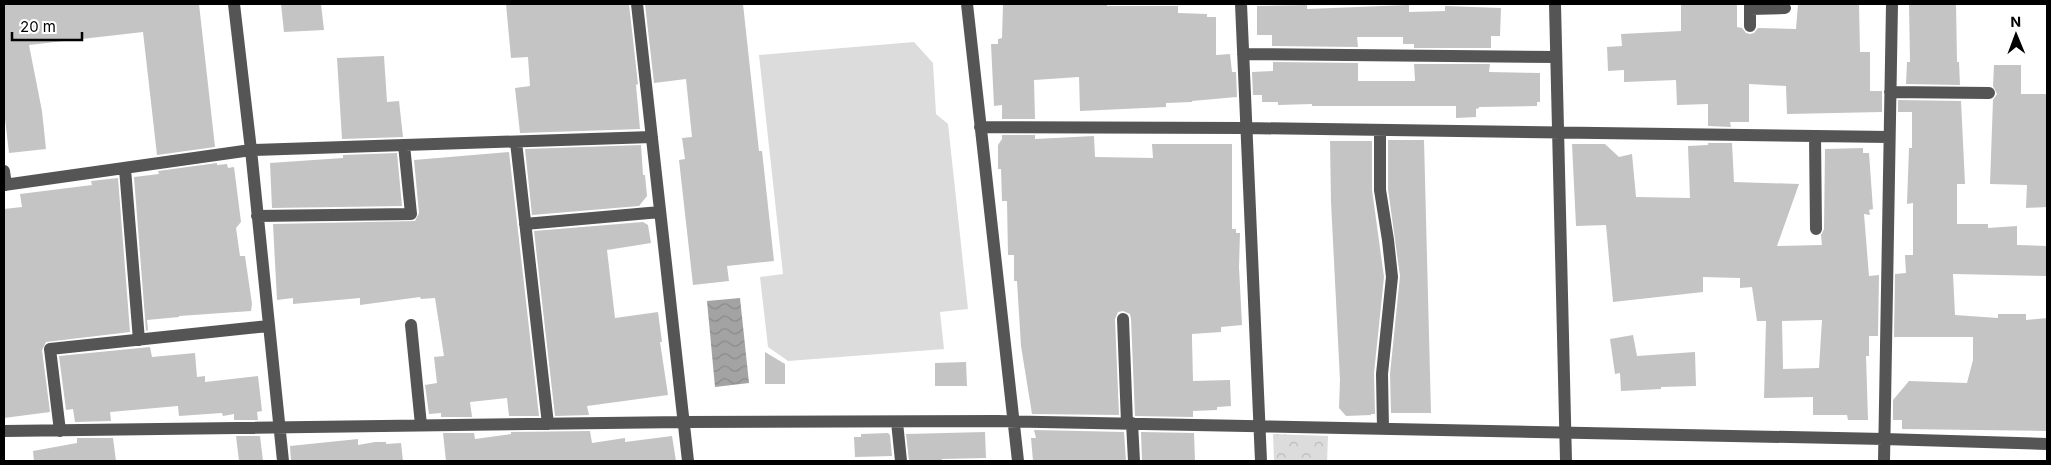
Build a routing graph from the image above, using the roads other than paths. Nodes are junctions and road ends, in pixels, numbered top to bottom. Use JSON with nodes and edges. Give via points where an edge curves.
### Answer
{"nodes":[{"id":1,"x":234,"y":4,"type":"edge"},
{"id":2,"x":637,"y":4,"type":"edge"},
{"id":3,"x":967,"y":4,"type":"edge"},
{"id":4,"x":1241,"y":4,"type":"edge"},
{"id":5,"x":1555,"y":4,"type":"edge"},
{"id":6,"x":1892,"y":4,"type":"edge"},
{"id":7,"x":1750,"y":6,"type":"edge"},
{"id":8,"x":1785,"y":8,"type":"dead end"},
{"id":9,"x":1750,"y":26,"type":"dead end"},
{"id":10,"x":1243,"y":54,"type":"junction"},
{"id":11,"x":1556,"y":57,"type":"junction"},
{"id":12,"x":1890,"y":92,"type":"junction"},
{"id":13,"x":1989,"y":93,"type":"dead end"},
{"id":14,"x":980,"y":127,"type":"junction"},
{"id":15,"x":1245,"y":128,"type":"junction"},
{"id":16,"x":1380,"y":131,"type":"junction"},
{"id":17,"x":1558,"y":132,"type":"junction"},
{"id":18,"x":1815,"y":136,"type":"junction"},
{"id":19,"x":652,"y":137,"type":"junction"},
{"id":20,"x":1889,"y":137,"type":"junction"},
{"id":21,"x":516,"y":142,"type":"junction"},
{"id":22,"x":404,"y":145,"type":"junction"},
{"id":23,"x":251,"y":150,"type":"junction"},
{"id":24,"x":125,"y":169,"type":"junction"},
{"id":25,"x":4,"y":171,"type":"edge"},
{"id":26,"x":5,"y":185,"type":"edge"},
{"id":27,"x":660,"y":212,"type":"junction"},
{"id":28,"x":257,"y":216,"type":"junction"},
{"id":29,"x":525,"y":224,"type":"junction"},
{"id":30,"x":1816,"y":229,"type":"dead end"},
{"id":31,"x":1123,"y":319,"type":"dead end"},
{"id":32,"x":411,"y":325,"type":"dead end"},
{"id":33,"x":268,"y":326,"type":"junction"},
{"id":34,"x":139,"y":340,"type":"junction"},
{"id":35,"x":1014,"y":421,"type":"junction"},
{"id":36,"x":683,"y":422,"type":"junction"},
{"id":37,"x":897,"y":422,"type":"junction"},
{"id":38,"x":1130,"y":423,"type":"junction"},
{"id":39,"x":548,"y":424,"type":"junction"},
{"id":40,"x":1259,"y":425,"type":"junction"},
{"id":41,"x":422,"y":426,"type":"junction"},
{"id":42,"x":279,"y":427,"type":"junction"},
{"id":43,"x":1384,"y":430,"type":"junction"},
{"id":44,"x":60,"y":431,"type":"junction"},
{"id":45,"x":4,"y":432,"type":"edge"},
{"id":46,"x":1565,"y":433,"type":"junction"},
{"id":47,"x":1884,"y":439,"type":"junction"},
{"id":48,"x":2047,"y":444,"type":"edge"},
{"id":49,"x":283,"y":461,"type":"edge"},
{"id":50,"x":688,"y":461,"type":"edge"},
{"id":51,"x":901,"y":461,"type":"edge"},
{"id":52,"x":1018,"y":461,"type":"edge"},
{"id":53,"x":1134,"y":461,"type":"edge"},
{"id":54,"x":1261,"y":461,"type":"edge"},
{"id":55,"x":1566,"y":461,"type":"edge"},
{"id":56,"x":1884,"y":461,"type":"edge"}],
"edges":[{"from":1,"to":23,"type":"street"},
{"from":2,"to":19,"type":"street"},
{"from":3,"to":14,"type":"street"},
{"from":4,"to":10,"type":"street"},
{"from":5,"to":11,"type":"street"},
{"from":6,"to":12,"type":"street"},
{"from":7,"to":8,"type":"street"},
{"from":7,"to":9,"type":"street"},
{"from":10,"to":11,"type":"street"},
{"from":10,"to":15,"type":"street"},
{"from":11,"to":17,"type":"street"},
{"from":12,"to":13,"type":"street"},
{"from":12,"to":20,"type":"street"},
{"from":14,"to":15,"type":"street"},
{"from":14,"to":35,"type":"street"},
{"from":15,"to":16,"type":"street"},
{"from":15,"to":40,"type":"street"},
{"from":16,"to":17,"type":"street"},
{"from":16,"to":43,"type":"street","via":[[1380,190],[1392,276],[1382,374]]},
{"from":17,"to":18,"type":"street"},
{"from":17,"to":46,"type":"street"},
{"from":18,"to":20,"type":"street"},
{"from":18,"to":30,"type":"street"},
{"from":19,"to":21,"type":"street"},
{"from":19,"to":27,"type":"street"},
{"from":20,"to":47,"type":"street"},
{"from":21,"to":22,"type":"street"},
{"from":21,"to":29,"type":"street"},
{"from":22,"to":23,"type":"street"},
{"from":22,"to":28,"type":"street","via":[[411,214]]},
{"from":23,"to":24,"type":"street"},
{"from":23,"to":28,"type":"street"},
{"from":24,"to":26,"type":"street"},
{"from":24,"to":34,"type":"street"},
{"from":25,"to":26,"type":"street"},
{"from":27,"to":29,"type":"street"},
{"from":27,"to":36,"type":"street"},
{"from":28,"to":33,"type":"street"},
{"from":29,"to":39,"type":"street"},
{"from":31,"to":38,"type":"street"},
{"from":32,"to":41,"type":"street"},
{"from":33,"to":34,"type":"street"},
{"from":33,"to":42,"type":"street"},
{"from":34,"to":44,"type":"street","via":[[50,348]]},
{"from":35,"to":37,"type":"street"},
{"from":35,"to":38,"type":"street"},
{"from":35,"to":52,"type":"street"},
{"from":36,"to":37,"type":"street"},
{"from":36,"to":39,"type":"street"},
{"from":36,"to":50,"type":"street"},
{"from":37,"to":51,"type":"street"},
{"from":38,"to":40,"type":"street"},
{"from":38,"to":53,"type":"street"},
{"from":39,"to":41,"type":"street"},
{"from":40,"to":43,"type":"street"},
{"from":40,"to":54,"type":"street"},
{"from":41,"to":42,"type":"street"},
{"from":42,"to":44,"type":"street"},
{"from":42,"to":49,"type":"street"},
{"from":43,"to":46,"type":"street"},
{"from":44,"to":45,"type":"street"},
{"from":46,"to":47,"type":"street"},
{"from":46,"to":55,"type":"street"},
{"from":47,"to":48,"type":"street"},
{"from":47,"to":56,"type":"street"}]}
